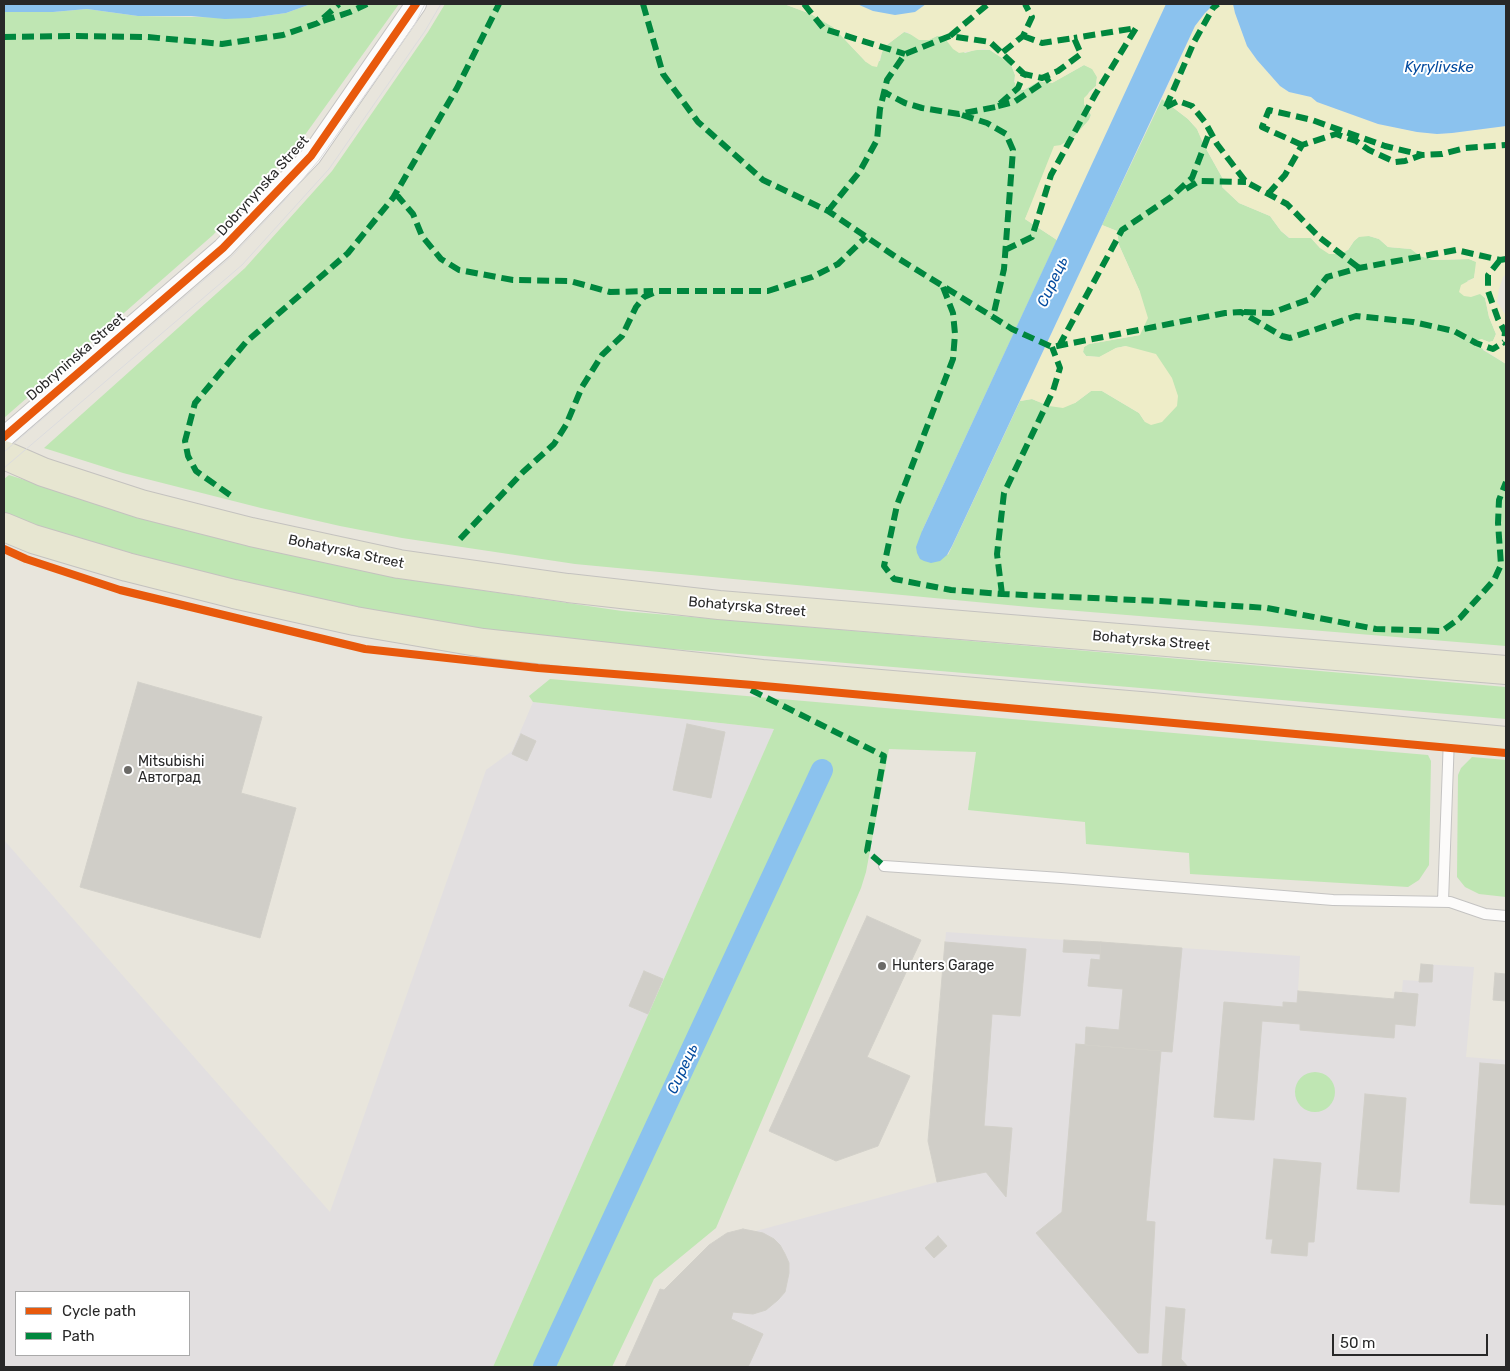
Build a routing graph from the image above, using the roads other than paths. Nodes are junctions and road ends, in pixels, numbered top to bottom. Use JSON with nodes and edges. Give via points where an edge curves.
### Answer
{"nodes":[{"id":1,"x":416,"y":4,"type":"edge"},
{"id":2,"x":143,"y":317,"type":"joint"},
{"id":3,"x":4,"y":437,"type":"edge"},
{"id":4,"x":4,"y":455,"type":"edge"},
{"id":5,"x":4,"y":527,"type":"edge"},
{"id":6,"x":1506,"y":670,"type":"edge"},
{"id":7,"x":1449,"y":735,"type":"junction"},
{"id":8,"x":1506,"y":741,"type":"edge"},
{"id":9,"x":884,"y":866,"type":"dead end"},
{"id":10,"x":1443,"y":901,"type":"junction"},
{"id":11,"x":1506,"y":916,"type":"edge"}],
"edges":[{"from":1,"to":2,"type":"street","name":"Dobrynynska Street","via":[[311,156],[223,248]]},
{"from":2,"to":3,"type":"street","name":"Dobryninska Street"},
{"from":4,"to":6,"type":"main road","name":"Bohatyrska Street","via":[[43,472],[141,504],[399,564],[719,605]]},
{"from":5,"to":7,"type":"main road","via":[[127,567],[234,594],[355,621],[483,643],[762,674]]},
{"from":7,"to":8,"type":"main road"},
{"from":7,"to":10,"type":"lane"},
{"from":9,"to":10,"type":"lane","via":[[1333,900]]},
{"from":10,"to":11,"type":"lane","via":[[1485,914]]}]}
